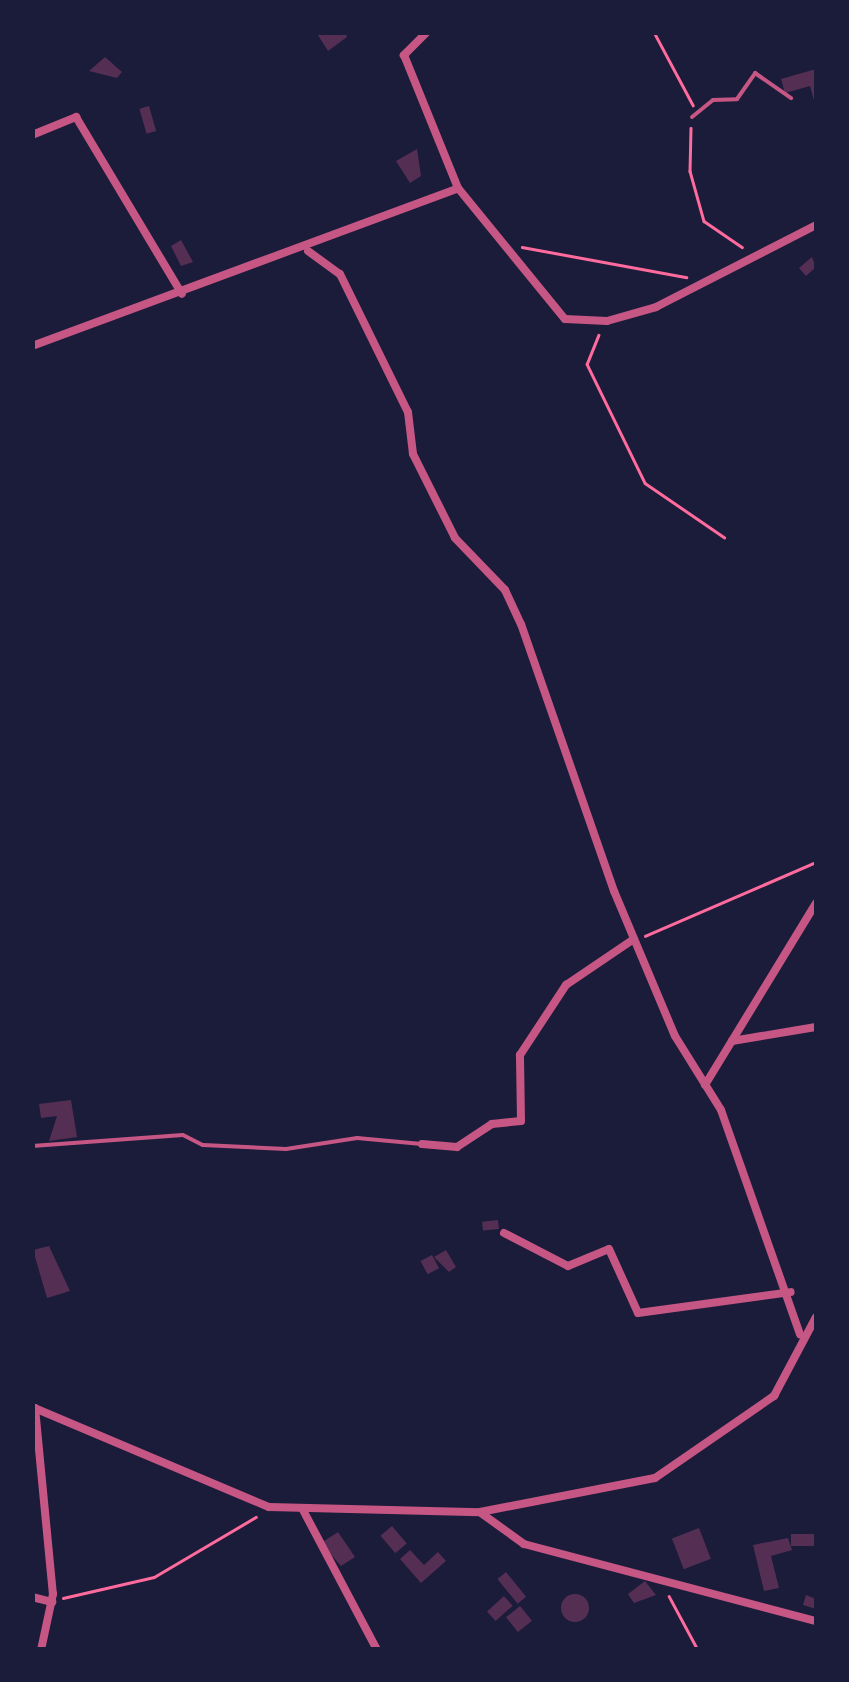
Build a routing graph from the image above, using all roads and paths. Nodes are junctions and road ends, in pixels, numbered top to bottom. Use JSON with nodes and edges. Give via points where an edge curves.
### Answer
{"nodes":[{"id":1,"x":427,"y":32,"type":"edge"},
{"id":2,"x":654,"y":32,"type":"edge"},
{"id":3,"x":791,"y":98,"type":"dead end"},
{"id":4,"x":692,"y":116,"type":"junction"},
{"id":5,"x":32,"y":135,"type":"edge"},
{"id":6,"x":458,"y":188,"type":"junction"},
{"id":7,"x":816,"y":225,"type":"edge"},
{"id":8,"x":511,"y":246,"type":"junction"},
{"id":9,"x":308,"y":250,"type":"junction"},
{"id":10,"x":767,"y":254,"type":"junction"},
{"id":11,"x":710,"y":283,"type":"junction"},
{"id":12,"x":182,"y":294,"type":"junction"},
{"id":13,"x":607,"y":321,"type":"junction"},
{"id":14,"x":32,"y":346,"type":"edge"},
{"id":15,"x":724,"y":537,"type":"dead end"},
{"id":16,"x":816,"y":862,"type":"edge"},
{"id":17,"x":816,"y":903,"type":"edge"},
{"id":18,"x":634,"y":939,"type":"junction"},
{"id":19,"x":816,"y":1027,"type":"edge"},
{"id":20,"x":732,"y":1041,"type":"junction"},
{"id":21,"x":706,"y":1085,"type":"junction"},
{"id":22,"x":422,"y":1144,"type":"joint"},
{"id":23,"x":32,"y":1146,"type":"edge"},
{"id":24,"x":504,"y":1233,"type":"dead end"},
{"id":25,"x":791,"y":1292,"type":"junction"},
{"id":26,"x":815,"y":1316,"type":"edge"},
{"id":27,"x":800,"y":1334,"type":"junction"},
{"id":28,"x":34,"y":1407,"type":"edge"},
{"id":29,"x":270,"y":1507,"type":"junction"},
{"id":30,"x":303,"y":1510,"type":"junction"},
{"id":31,"x":480,"y":1512,"type":"junction"},
{"id":32,"x":672,"y":1584,"type":"junction"},
{"id":33,"x":32,"y":1597,"type":"edge"},
{"id":34,"x":52,"y":1602,"type":"junction"},
{"id":35,"x":816,"y":1621,"type":"edge"},
{"id":36,"x":41,"y":1650,"type":"edge"},
{"id":37,"x":377,"y":1650,"type":"edge"},
{"id":38,"x":698,"y":1650,"type":"edge"}],
"edges":[{"from":1,"to":6,"type":"street","via":[[404,56]]},
{"from":2,"to":4,"type":"path","via":[[691,96]]},
{"from":3,"to":4,"type":"lane","via":[[755,73],[737,99],[713,100]]},
{"from":4,"to":10,"type":"path","via":[[690,171],[704,221],[728,242]]},
{"from":5,"to":12,"type":"street","via":[[76,117]]},
{"from":6,"to":8,"type":"street"},
{"from":6,"to":9,"type":"street"},
{"from":7,"to":10,"type":"street"},
{"from":8,"to":11,"type":"path"},
{"from":8,"to":13,"type":"street","via":[[554,313]]},
{"from":9,"to":12,"type":"street"},
{"from":9,"to":18,"type":"street","via":[[340,274],[408,412],[413,454],[455,538],[505,590]]},
{"from":10,"to":11,"type":"street"},
{"from":11,"to":13,"type":"street"},
{"from":12,"to":14,"type":"street"},
{"from":13,"to":15,"type":"path","via":[[587,364],[639,473],[654,494]]},
{"from":16,"to":18,"type":"path"},
{"from":17,"to":20,"type":"street"},
{"from":18,"to":21,"type":"street"},
{"from":18,"to":22,"type":"street","via":[[566,985],[520,1055],[521,1120],[492,1124],[457,1147]]},
{"from":19,"to":20,"type":"street"},
{"from":20,"to":21,"type":"street"},
{"from":21,"to":25,"type":"street"},
{"from":22,"to":23,"type":"lane","via":[[357,1138],[286,1148],[203,1145],[183,1135]]},
{"from":24,"to":25,"type":"street","via":[[568,1266],[609,1249],[638,1312]]},
{"from":25,"to":27,"type":"street"},
{"from":26,"to":27,"type":"street"},
{"from":27,"to":31,"type":"street","via":[[774,1396],[655,1478]]},
{"from":28,"to":29,"type":"street"},
{"from":28,"to":34,"type":"street"},
{"from":29,"to":30,"type":"street"},
{"from":29,"to":34,"type":"path","via":[[154,1576]]},
{"from":30,"to":31,"type":"street"},
{"from":30,"to":37,"type":"street"},
{"from":31,"to":32,"type":"street","via":[[524,1544]]},
{"from":32,"to":35,"type":"street"},
{"from":32,"to":38,"type":"path","via":[[670,1610]]},
{"from":33,"to":34,"type":"street"},
{"from":34,"to":36,"type":"street"}]}
